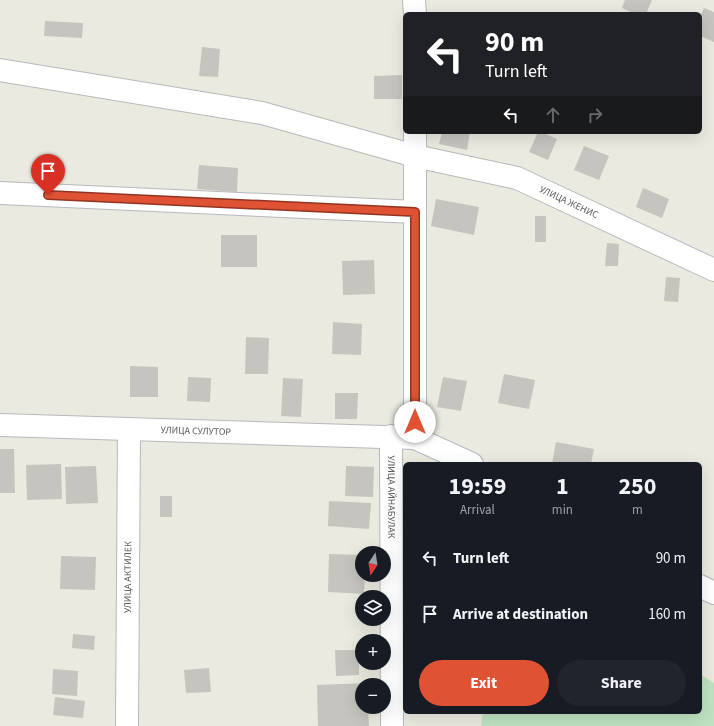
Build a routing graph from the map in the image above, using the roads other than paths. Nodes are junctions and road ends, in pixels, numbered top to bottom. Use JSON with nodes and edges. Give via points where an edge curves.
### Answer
{"nodes":[{"id":1,"x":414,"y":0,"type":"edge"},
{"id":2,"x":415,"y":12,"type":"edge"},
{"id":3,"x":0,"y":70,"type":"edge"},
{"id":4,"x":415,"y":134,"type":"edge"},
{"id":5,"x":415,"y":156,"type":"junction"},
{"id":6,"x":0,"y":193,"type":"edge"},
{"id":7,"x":415,"y":212,"type":"junction"},
{"id":8,"x":714,"y":270,"type":"edge"},
{"id":9,"x":0,"y":425,"type":"edge"},
{"id":10,"x":129,"y":429,"type":"junction"},
{"id":11,"x":391,"y":436,"type":"junction"},
{"id":12,"x":415,"y":438,"type":"junction"},
{"id":13,"x":468,"y":462,"type":"edge"},
{"id":14,"x":702,"y":587,"type":"edge"},
{"id":15,"x":714,"y":593,"type":"edge"},
{"id":16,"x":127,"y":726,"type":"edge"},
{"id":17,"x":392,"y":726,"type":"edge"}],
"edges":[{"from":1,"to":2,"type":"street"},
{"from":3,"to":5,"type":"street","name":"УЛИЦА ЖЕНИС","via":[[262,113]]},
{"from":4,"to":5,"type":"street"},
{"from":5,"to":7,"type":"street"},
{"from":5,"to":8,"type":"street","name":"УЛИЦА ЖЕНИС","via":[[517,178]]},
{"from":6,"to":7,"type":"street"},
{"from":7,"to":12,"type":"street"},
{"from":9,"to":10,"type":"street","name":"УЛИЦА СУЛУТОР"},
{"from":10,"to":11,"type":"street","name":"УЛИЦА СУЛУТОР"},
{"from":10,"to":16,"type":"street","name":"УЛИЦА АКТИЛЕК"},
{"from":11,"to":12,"type":"street","name":"УЛИЦА СУЛУТОР"},
{"from":11,"to":17,"type":"street","name":"УЛИЦА АЙНАБУЛАК"},
{"from":12,"to":13,"type":"street","name":"УЛИЦА СУЛУТОР"},
{"from":14,"to":15,"type":"street"}]}
